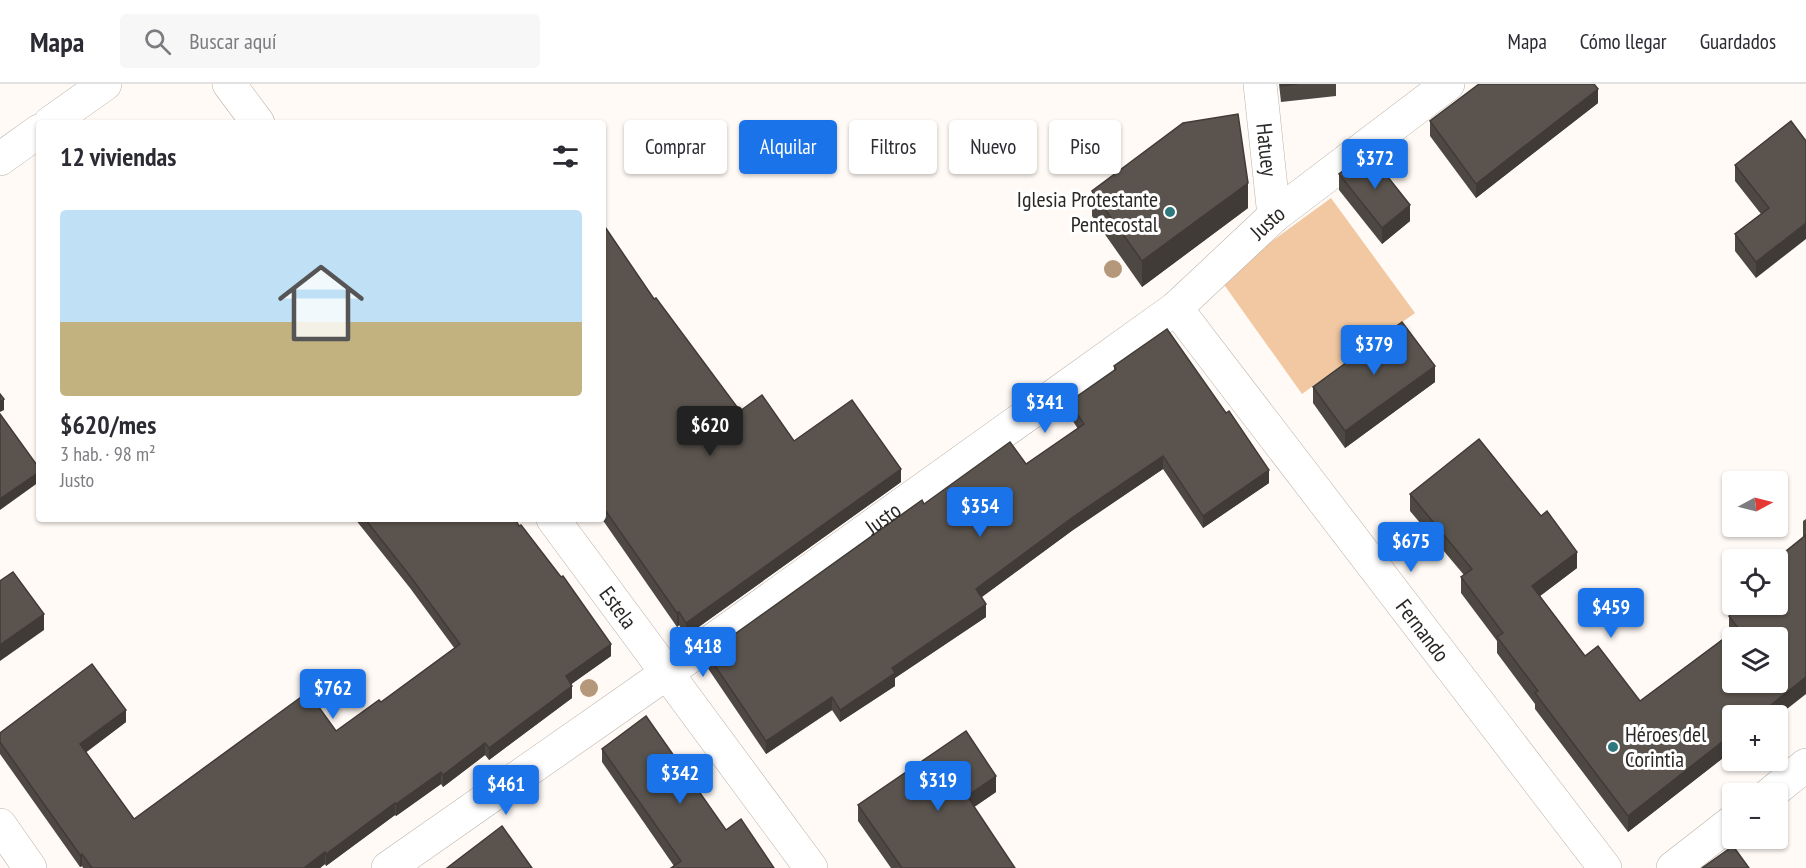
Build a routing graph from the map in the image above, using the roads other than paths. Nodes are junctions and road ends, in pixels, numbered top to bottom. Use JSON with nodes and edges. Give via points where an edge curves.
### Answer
{"nodes":[{"id":1,"x":105,"y":84,"type":"edge"},
{"id":2,"x":229,"y":84,"type":"edge"},
{"id":3,"x":1260,"y":84,"type":"edge"},
{"id":4,"x":1448,"y":84,"type":"edge"},
{"id":5,"x":54,"y":120,"type":"edge"},
{"id":6,"x":256,"y":120,"type":"edge"},
{"id":7,"x":36,"y":133,"type":"edge"},
{"id":8,"x":0,"y":159,"type":"edge"},
{"id":9,"x":1274,"y":216,"type":"junction"},
{"id":10,"x":1176,"y":308,"type":"junction"},
{"id":11,"x":555,"y":522,"type":"edge"},
{"id":12,"x":667,"y":673,"type":"junction"},
{"id":13,"x":1806,"y":765,"type":"edge"},
{"id":14,"x":1784,"y":783,"type":"edge"},
{"id":15,"x":0,"y":825,"type":"edge"},
{"id":16,"x":1722,"y":830,"type":"edge"},
{"id":17,"x":30,"y":868,"type":"edge"},
{"id":18,"x":388,"y":868,"type":"edge"},
{"id":19,"x":811,"y":868,"type":"edge"},
{"id":20,"x":1605,"y":868,"type":"edge"},
{"id":21,"x":1673,"y":868,"type":"edge"}],
"edges":[{"from":1,"to":5,"type":"street"},
{"from":2,"to":6,"type":"street"},
{"from":3,"to":9,"type":"street","name":"Hatuey"},
{"from":4,"to":9,"type":"street","name":"Justo"},
{"from":7,"to":8,"type":"street"},
{"from":9,"to":10,"type":"street","name":"Justo"},
{"from":10,"to":12,"type":"street","name":"Justo"},
{"from":10,"to":20,"type":"street","name":"Fernando"},
{"from":11,"to":12,"type":"street","name":"Estela"},
{"from":12,"to":18,"type":"street","name":"Justo"},
{"from":12,"to":19,"type":"street","name":"Estela"},
{"from":13,"to":14,"type":"street"},
{"from":15,"to":17,"type":"street"},
{"from":16,"to":21,"type":"street"}]}
